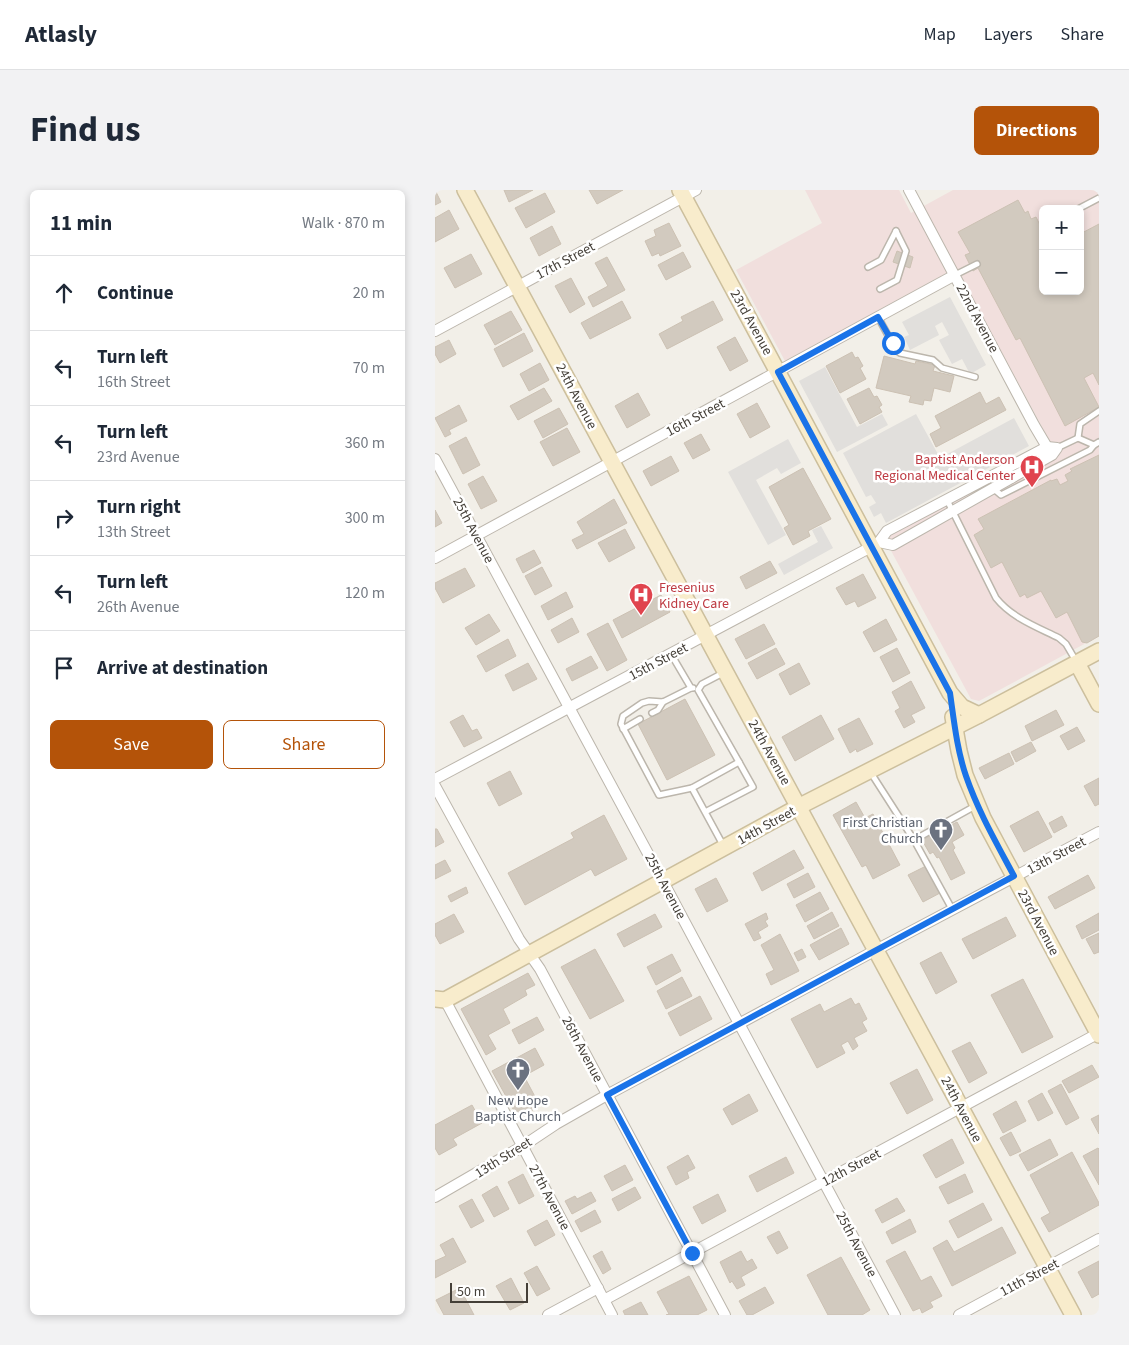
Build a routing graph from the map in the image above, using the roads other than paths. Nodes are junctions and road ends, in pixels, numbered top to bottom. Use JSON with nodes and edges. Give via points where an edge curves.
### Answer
{"nodes":[{"id":1,"x":465,"y":190,"type":"edge"},
{"id":2,"x":909,"y":190,"type":"edge"},
{"id":3,"x":686,"y":192,"type":"edge"},
{"id":4,"x":1099,"y":198,"type":"edge"},
{"id":5,"x":1084,"y":206,"type":"edge"},
{"id":6,"x":977,"y":264,"type":"dead end"},
{"id":7,"x":868,"y":267,"type":"dead end"},
{"id":8,"x":955,"y":275,"type":"junction"},
{"id":9,"x":517,"y":286,"type":"junction"},
{"id":10,"x":880,"y":289,"type":"dead end"},
{"id":11,"x":878,"y":317,"type":"junction"},
{"id":12,"x":435,"y":331,"type":"edge"},
{"id":13,"x":778,"y":372,"type":"junction"},
{"id":14,"x":975,"y":377,"type":"dead end"},
{"id":15,"x":1099,"y":411,"type":"edge"},
{"id":16,"x":1078,"y":438,"type":"junction"},
{"id":17,"x":1096,"y":444,"type":"edge"},
{"id":18,"x":1052,"y":447,"type":"junction"},
{"id":19,"x":435,"y":459,"type":"edge"},
{"id":20,"x":612,"y":461,"type":"junction"},
{"id":21,"x":994,"y":489,"type":"junction"},
{"id":22,"x":946,"y":500,"type":"junction"},
{"id":23,"x":953,"y":512,"type":"junction"},
{"id":24,"x":477,"y":535,"type":"junction"},
{"id":25,"x":875,"y":544,"type":"junction"},
{"id":26,"x":435,"y":558,"type":"edge"},
{"id":27,"x":705,"y":635,"type":"junction"},
{"id":28,"x":1099,"y":651,"type":"edge"},
{"id":29,"x":671,"y":654,"type":"junction"},
{"id":30,"x":1077,"y":663,"type":"junction"},
{"id":31,"x":725,"y":672,"type":"junction"},
{"id":32,"x":691,"y":688,"type":"junction"},
{"id":33,"x":698,"y":690,"type":"junction"},
{"id":34,"x":950,"y":693,"type":"junction"},
{"id":35,"x":663,"y":702,"type":"junction"},
{"id":36,"x":1099,"y":704,"type":"edge"},
{"id":37,"x":569,"y":708,"type":"junction"},
{"id":38,"x":652,"y":713,"type":"dead end"},
{"id":39,"x":979,"y":715,"type":"junction"},
{"id":40,"x":640,"y":719,"type":"dead end"},
{"id":41,"x":955,"y":726,"type":"junction"},
{"id":42,"x":623,"y":729,"type":"junction"},
{"id":43,"x":739,"y":762,"type":"junction"},
{"id":44,"x":869,"y":770,"type":"junction"},
{"id":45,"x":435,"y":778,"type":"edge"},
{"id":46,"x":435,"y":786,"type":"edge"},
{"id":47,"x":692,"y":788,"type":"junction"},
{"id":48,"x":978,"y":805,"type":"junction"},
{"id":49,"x":800,"y":806,"type":"junction"},
{"id":50,"x":705,"y":812,"type":"junction"},
{"id":51,"x":1099,"y":832,"type":"edge"},
{"id":52,"x":914,"y":840,"type":"junction"},
{"id":53,"x":724,"y":848,"type":"junction"},
{"id":54,"x":1014,"y":876,"type":"junction"},
{"id":55,"x":664,"y":881,"type":"junction"},
{"id":56,"x":952,"y":909,"type":"junction"},
{"id":57,"x":876,"y":950,"type":"junction"},
{"id":58,"x":529,"y":954,"type":"junction"},
{"id":59,"x":440,"y":1000,"type":"edge"},
{"id":60,"x":739,"y":1024,"type":"junction"},
{"id":61,"x":1099,"y":1034,"type":"edge"},
{"id":62,"x":607,"y":1095,"type":"junction"},
{"id":63,"x":961,"y":1108,"type":"junction"},
{"id":64,"x":523,"y":1146,"type":"junction"},
{"id":65,"x":823,"y":1182,"type":"junction"},
{"id":66,"x":435,"y":1197,"type":"edge"},
{"id":67,"x":1099,"y":1240,"type":"edge"},
{"id":68,"x":692,"y":1253,"type":"junction"},
{"id":69,"x":1047,"y":1268,"type":"junction"},
{"id":70,"x":598,"y":1288,"type":"junction"},
{"id":71,"x":604,"y":1300,"type":"junction"},
{"id":72,"x":548,"y":1315,"type":"edge"},
{"id":73,"x":612,"y":1315,"type":"edge"},
{"id":74,"x":725,"y":1315,"type":"edge"},
{"id":75,"x":895,"y":1315,"type":"edge"},
{"id":76,"x":959,"y":1315,"type":"edge"},
{"id":77,"x":1073,"y":1315,"type":"edge"}],
"edges":[{"from":1,"to":9,"type":"main road","name":"24th Avenue"},
{"from":2,"to":8,"type":"street","name":"22nd Avenue"},
{"from":3,"to":9,"type":"street","name":"17th Street"},
{"from":3,"to":13,"type":"main road","name":"23rd Avenue"},
{"from":4,"to":5,"type":"lane"},
{"from":6,"to":8,"type":"lane"},
{"from":7,"to":10,"type":"lane","via":[[881,260],[896,232],[906,251],[897,280]]},
{"from":8,"to":11,"type":"street","name":"16th Street"},
{"from":8,"to":18,"type":"street","name":"22nd Avenue","via":[[1030,418]]},
{"from":9,"to":12,"type":"street","name":"17th Street"},
{"from":9,"to":20,"type":"main road","name":"24th Avenue"},
{"from":11,"to":13,"type":"street","name":"16th Street"},
{"from":11,"to":14,"type":"lane","via":[[900,353],[933,360],[942,368]]},
{"from":13,"to":20,"type":"street","name":"16th Street"},
{"from":13,"to":25,"type":"main road","name":"23rd Avenue"},
{"from":15,"to":16,"type":"lane","via":[[1079,424]]},
{"from":16,"to":17,"type":"lane"},
{"from":16,"to":18,"type":"lane"},
{"from":17,"to":21,"type":"lane","via":[[1001,495]]},
{"from":18,"to":21,"type":"street","name":"15th Street","via":[[1052,455]]},
{"from":18,"to":22,"type":"street","name":"15th Street"},
{"from":19,"to":24,"type":"street","name":"25th Avenue"},
{"from":20,"to":24,"type":"street","name":"16th Street"},
{"from":20,"to":27,"type":"main road","name":"24th Avenue"},
{"from":21,"to":23,"type":"street","name":"15th Street"},
{"from":22,"to":23,"type":"lane"},
{"from":22,"to":25,"type":"street","name":"15th Street","via":[[887,531]]},
{"from":23,"to":25,"type":"street","name":"15th Street","via":[[893,545]]},
{"from":23,"to":30,"type":"lane","via":[[996,598],[1010,613],[1059,638]]},
{"from":24,"to":26,"type":"street","name":"16th Street"},
{"from":24,"to":37,"type":"street","name":"25th Avenue"},
{"from":25,"to":27,"type":"street","name":"15th Street"},
{"from":25,"to":34,"type":"main road","name":"23rd Avenue"},
{"from":27,"to":29,"type":"street","name":"15th Street"},
{"from":27,"to":31,"type":"main road","name":"24th Avenue"},
{"from":28,"to":30,"type":"main road","name":"14th Street"},
{"from":29,"to":32,"type":"lane"},
{"from":29,"to":37,"type":"street","name":"15th Street"},
{"from":30,"to":36,"type":"main road"},
{"from":30,"to":39,"type":"main road","name":"14th Street"},
{"from":31,"to":33,"type":"lane"},
{"from":31,"to":49,"type":"main road","name":"24th Avenue"},
{"from":32,"to":33,"type":"lane"},
{"from":32,"to":35,"type":"lane"},
{"from":33,"to":43,"type":"lane"},
{"from":34,"to":39,"type":"main road","name":"23rd Avenue","via":[[962,707]]},
{"from":34,"to":41,"type":"main road","name":"23rd Avenue"},
{"from":35,"to":38,"type":"lane"},
{"from":35,"to":42,"type":"lane","via":[[642,703],[623,716]]},
{"from":37,"to":45,"type":"street","name":"15th Street"},
{"from":37,"to":55,"type":"street","name":"25th Avenue"},
{"from":39,"to":41,"type":"main road","name":"14th Street"},
{"from":40,"to":42,"type":"lane"},
{"from":41,"to":44,"type":"main road","name":"14th Street"},
{"from":41,"to":48,"type":"main road","name":"23rd Avenue","via":[[965,775]]},
{"from":42,"to":47,"type":"lane","via":[[659,795]]},
{"from":43,"to":47,"type":"lane"},
{"from":43,"to":50,"type":"lane","via":[[753,787]]},
{"from":44,"to":49,"type":"main road","name":"14th Street"},
{"from":44,"to":52,"type":"lane"},
{"from":46,"to":58,"type":"street","name":"26th Avenue"},
{"from":47,"to":50,"type":"lane"},
{"from":48,"to":52,"type":"lane"},
{"from":48,"to":54,"type":"main road","name":"23rd Avenue"},
{"from":49,"to":53,"type":"main road","name":"14th Street"},
{"from":49,"to":57,"type":"main road","name":"24th Avenue"},
{"from":50,"to":53,"type":"lane"},
{"from":51,"to":54,"type":"street","name":"13th Street"},
{"from":52,"to":56,"type":"lane"},
{"from":53,"to":55,"type":"main road","name":"14th Street"},
{"from":54,"to":56,"type":"street","name":"13th Street"},
{"from":54,"to":61,"type":"main road","name":"23rd Avenue"},
{"from":55,"to":58,"type":"main road","name":"14th Street"},
{"from":55,"to":60,"type":"street","name":"25th Avenue"},
{"from":56,"to":57,"type":"street","name":"13th Street"},
{"from":57,"to":60,"type":"street","name":"13th Street"},
{"from":57,"to":63,"type":"main road","name":"24th Avenue"},
{"from":58,"to":59,"type":"main road","name":"14th Street"},
{"from":58,"to":62,"type":"street","name":"26th Avenue"},
{"from":59,"to":64,"type":"street","name":"27th Avenue"},
{"from":60,"to":62,"type":"street","name":"13th Street"},
{"from":60,"to":65,"type":"street","name":"25th Avenue"},
{"from":61,"to":63,"type":"street","name":"12th Street"},
{"from":62,"to":64,"type":"street","name":"13th Street"},
{"from":62,"to":68,"type":"street","name":"26th Avenue"},
{"from":63,"to":65,"type":"street","name":"12th Street"},
{"from":63,"to":69,"type":"main road","name":"24th Avenue"},
{"from":64,"to":66,"type":"street","name":"13th Street"},
{"from":64,"to":70,"type":"street","name":"27th Avenue"},
{"from":65,"to":68,"type":"street","name":"12th Street"},
{"from":65,"to":75,"type":"street","name":"25th Avenue"},
{"from":67,"to":69,"type":"street","name":"11th Street"},
{"from":68,"to":71,"type":"street","name":"12th Street"},
{"from":68,"to":74,"type":"street","name":"26th Avenue"},
{"from":69,"to":76,"type":"street","name":"11th Street"},
{"from":69,"to":77,"type":"main road","name":"24th Avenue"},
{"from":70,"to":71,"type":"street","name":"27th Avenue"},
{"from":70,"to":72,"type":"street"},
{"from":71,"to":73,"type":"street","name":"27th Avenue"}]}
